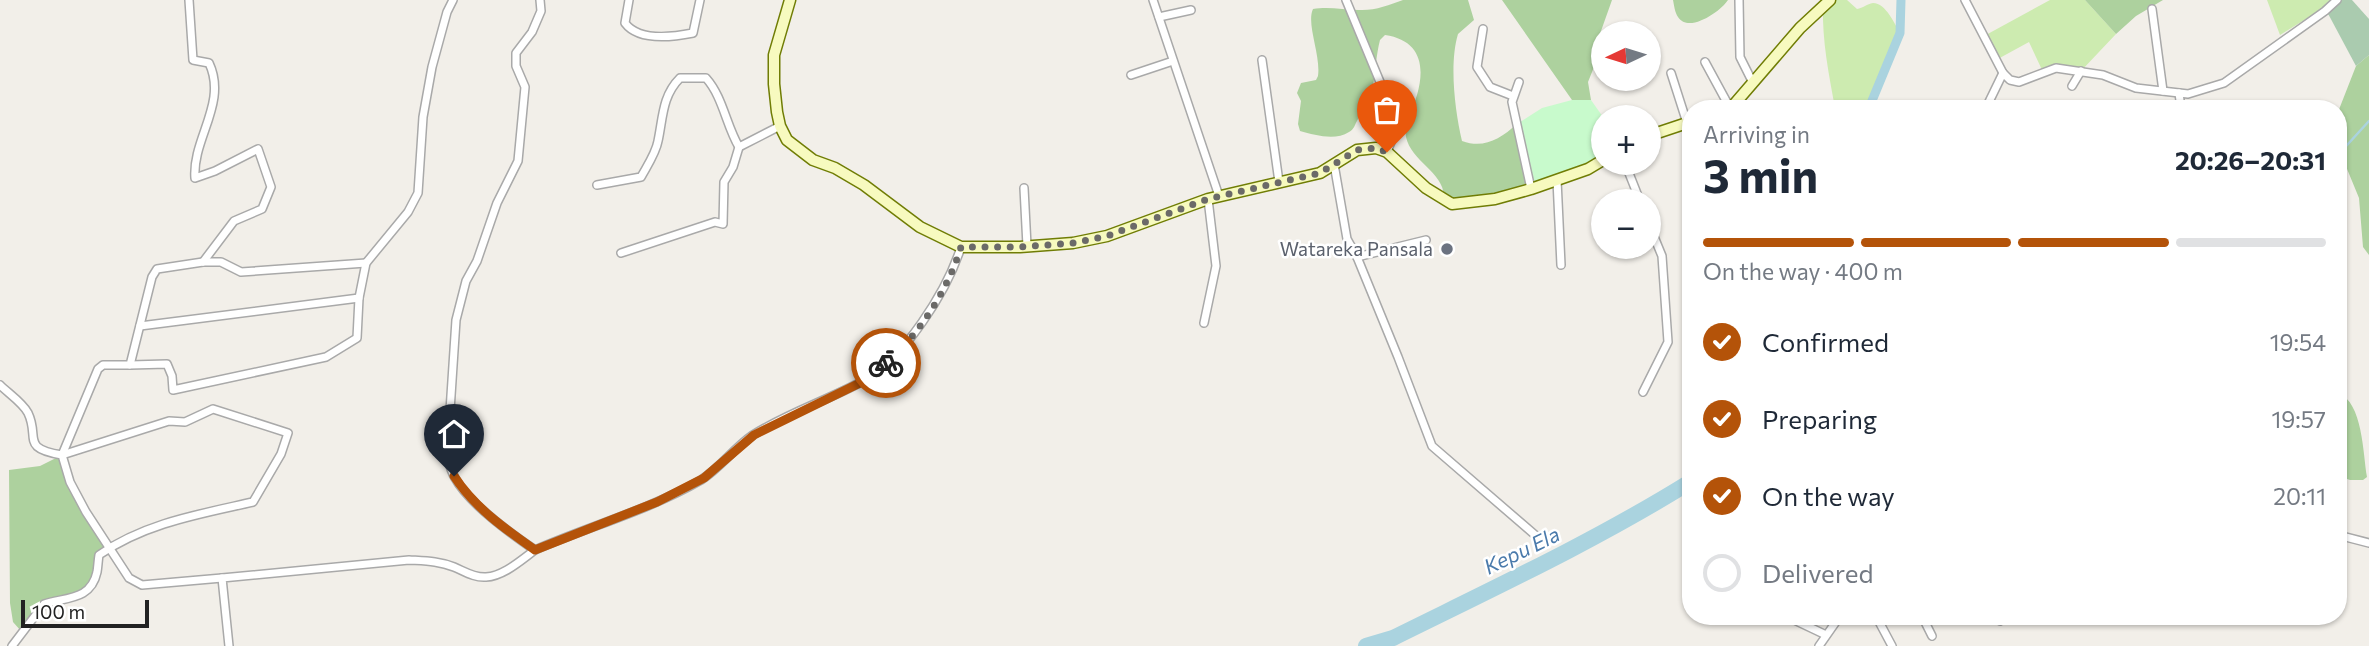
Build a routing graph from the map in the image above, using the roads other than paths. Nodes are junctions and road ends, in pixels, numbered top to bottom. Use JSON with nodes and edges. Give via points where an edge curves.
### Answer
{"nodes":[{"id":1,"x":189,"y":0,"type":"edge"},
{"id":2,"x":453,"y":0,"type":"edge"},
{"id":3,"x":540,"y":0,"type":"edge"},
{"id":4,"x":629,"y":0,"type":"edge"},
{"id":5,"x":700,"y":0,"type":"edge"},
{"id":6,"x":790,"y":0,"type":"edge"},
{"id":7,"x":1153,"y":0,"type":"edge"},
{"id":8,"x":1346,"y":0,"type":"edge"},
{"id":9,"x":1739,"y":0,"type":"edge"},
{"id":10,"x":1830,"y":0,"type":"edge"},
{"id":11,"x":1965,"y":0,"type":"edge"},
{"id":12,"x":2337,"y":0,"type":"edge"},
{"id":13,"x":2152,"y":9,"type":"dead end"},
{"id":14,"x":1191,"y":10,"type":"dead end"},
{"id":15,"x":1159,"y":17,"type":"junction"},
{"id":16,"x":1483,"y":29,"type":"dead end"},
{"id":17,"x":1262,"y":60,"type":"dead end"},
{"id":18,"x":1173,"y":61,"type":"junction"},
{"id":19,"x":1705,"y":62,"type":"dead end"},
{"id":20,"x":2081,"y":71,"type":"junction"},
{"id":21,"x":1671,"y":73,"type":"dead end"},
{"id":22,"x":2003,"y":73,"type":"junction"},
{"id":23,"x":1131,"y":75,"type":"dead end"},
{"id":24,"x":1519,"y":82,"type":"dead end"},
{"id":25,"x":1753,"y":83,"type":"junction"},
{"id":26,"x":2072,"y":86,"type":"dead end"},
{"id":27,"x":2164,"y":91,"type":"junction"},
{"id":28,"x":2179,"y":93,"type":"junction"},
{"id":29,"x":1513,"y":96,"type":"junction"},
{"id":30,"x":1726,"y":100,"type":"edge"},
{"id":31,"x":1737,"y":100,"type":"edge"},
{"id":32,"x":1990,"y":100,"type":"edge"},
{"id":33,"x":2180,"y":100,"type":"edge"},
{"id":34,"x":1682,"y":104,"type":"edge"},
{"id":35,"x":1682,"y":125,"type":"edge"},
{"id":36,"x":780,"y":126,"type":"junction"},
{"id":37,"x":1661,"y":132,"type":"edge"},
{"id":38,"x":738,"y":147,"type":"junction"},
{"id":39,"x":1387,"y":152,"type":"junction"},
{"id":40,"x":1334,"y":164,"type":"junction"},
{"id":41,"x":1591,"y":167,"type":"edge"},
{"id":42,"x":1556,"y":180,"type":"junction"},
{"id":43,"x":1279,"y":182,"type":"junction"},
{"id":44,"x":597,"y":185,"type":"dead end"},
{"id":45,"x":1024,"y":188,"type":"dead end"},
{"id":46,"x":1531,"y":189,"type":"junction"},
{"id":47,"x":1219,"y":196,"type":"junction"},
{"id":48,"x":1208,"y":199,"type":"junction"},
{"id":49,"x":1426,"y":240,"type":"dead end"},
{"id":50,"x":1027,"y":246,"type":"junction"},
{"id":51,"x":961,"y":247,"type":"junction"},
{"id":52,"x":621,"y":253,"type":"dead end"},
{"id":53,"x":1661,"y":254,"type":"edge"},
{"id":54,"x":1357,"y":257,"type":"junction"},
{"id":55,"x":203,"y":262,"type":"junction"},
{"id":56,"x":366,"y":263,"type":"junction"},
{"id":57,"x":1561,"y":265,"type":"dead end"},
{"id":58,"x":359,"y":298,"type":"junction"},
{"id":59,"x":1205,"y":323,"type":"dead end"},
{"id":60,"x":139,"y":327,"type":"junction"},
{"id":61,"x":130,"y":365,"type":"junction"},
{"id":62,"x":0,"y":385,"type":"edge"},
{"id":63,"x":1643,"y":392,"type":"dead end"},
{"id":64,"x":62,"y":455,"type":"junction"},
{"id":65,"x":2347,"y":537,"type":"edge"},
{"id":66,"x":1542,"y":541,"type":"dead end"},
{"id":67,"x":2369,"y":543,"type":"edge"},
{"id":68,"x":108,"y":549,"type":"junction"},
{"id":69,"x":535,"y":550,"type":"junction"},
{"id":70,"x":222,"y":578,"type":"junction"},
{"id":71,"x":1805,"y":625,"type":"edge"},
{"id":72,"x":1833,"y":625,"type":"edge"},
{"id":73,"x":1881,"y":625,"type":"edge"},
{"id":74,"x":1926,"y":625,"type":"edge"},
{"id":75,"x":1826,"y":635,"type":"junction"},
{"id":76,"x":1932,"y":636,"type":"dead end"},
{"id":77,"x":12,"y":646,"type":"edge"},
{"id":78,"x":229,"y":646,"type":"edge"},
{"id":79,"x":1819,"y":646,"type":"edge"},
{"id":80,"x":1892,"y":646,"type":"edge"}],
"edges":[{"from":1,"to":55,"type":"street","via":[[193,60],[209,63],[215,89],[195,178],[258,149],[271,187],[262,208],[234,221]]},
{"from":2,"to":56,"type":"street","via":[[432,67],[418,194]]},
{"from":3,"to":69,"type":"street","via":[[541,11],[532,32],[516,52],[525,87],[518,161],[496,203],[456,320],[447,456],[461,487],[501,526]]},
{"from":4,"to":5,"type":"street","via":[[625,23],[630,31],[672,37],[693,33]]},
{"from":6,"to":36,"type":"street","via":[[774,55]]},
{"from":7,"to":15,"type":"street"},
{"from":8,"to":39,"type":"street","via":[[1395,118]]},
{"from":9,"to":25,"type":"street","via":[[1740,57]]},
{"from":10,"to":25,"type":"street"},
{"from":11,"to":22,"type":"street"},
{"from":12,"to":28,"type":"street","via":[[2224,83]]},
{"from":13,"to":27,"type":"street"},
{"from":14,"to":15,"type":"street"},
{"from":15,"to":18,"type":"street"},
{"from":16,"to":29,"type":"street","via":[[1477,67],[1490,87]]},
{"from":17,"to":43,"type":"street"},
{"from":18,"to":23,"type":"street"},
{"from":18,"to":47,"type":"street"},
{"from":19,"to":30,"type":"street"},
{"from":20,"to":22,"type":"street","via":[[2056,68],[2019,82]]},
{"from":20,"to":26,"type":"street"},
{"from":20,"to":27,"type":"street","via":[[2136,88]]},
{"from":21,"to":34,"type":"street"},
{"from":22,"to":32,"type":"street"},
{"from":24,"to":29,"type":"street"},
{"from":25,"to":31,"type":"street"},
{"from":27,"to":28,"type":"street"},
{"from":28,"to":33,"type":"street"},
{"from":29,"to":46,"type":"street"},
{"from":35,"to":37,"type":"street"},
{"from":36,"to":38,"type":"street"},
{"from":36,"to":51,"type":"street","via":[[788,140],[813,160],[864,185],[920,228]]},
{"from":38,"to":44,"type":"street","via":[[715,88],[706,78],[680,78],[666,101],[658,143],[641,177]]},
{"from":38,"to":52,"type":"street","via":[[724,181],[723,224],[715,222]]},
{"from":39,"to":40,"type":"street","via":[[1357,150]]},
{"from":39,"to":46,"type":"street","via":[[1426,188],[1452,204]]},
{"from":40,"to":43,"type":"street","via":[[1320,173]]},
{"from":40,"to":54,"type":"street","via":[[1347,239]]},
{"from":41,"to":42,"type":"street"},
{"from":42,"to":46,"type":"street"},
{"from":42,"to":57,"type":"street"},
{"from":43,"to":47,"type":"street"},
{"from":45,"to":50,"type":"street"},
{"from":47,"to":48,"type":"street"},
{"from":48,"to":50,"type":"street","via":[[1107,236]]},
{"from":48,"to":59,"type":"street","via":[[1216,266]]},
{"from":49,"to":54,"type":"street"},
{"from":50,"to":51,"type":"street"},
{"from":51,"to":69,"type":"street","via":[[954,271],[925,320],[866,380],[754,435],[704,478],[657,502]]},
{"from":53,"to":63,"type":"street","via":[[1668,342]]},
{"from":54,"to":66,"type":"street","via":[[1432,446]]},
{"from":55,"to":56,"type":"street","via":[[221,262],[241,272]]},
{"from":55,"to":60,"type":"street","via":[[158,269]]},
{"from":56,"to":58,"type":"street"},
{"from":58,"to":60,"type":"street"},
{"from":58,"to":61,"type":"street","via":[[357,338],[326,357],[173,390],[167,364]]},
{"from":60,"to":61,"type":"street"},
{"from":61,"to":64,"type":"street","via":[[98,369]]},
{"from":62,"to":64,"type":"street","via":[[28,412],[37,446]]},
{"from":64,"to":68,"type":"street","via":[[70,482]]},
{"from":64,"to":68,"type":"street","via":[[169,421],[185,422],[213,409],[288,433],[253,502],[159,524]]},
{"from":65,"to":67,"type":"street"},
{"from":68,"to":70,"type":"street","via":[[130,578],[142,584]]},
{"from":68,"to":77,"type":"street","via":[[99,555],[86,593],[44,604]]},
{"from":69,"to":70,"type":"street","via":[[510,568],[486,577],[433,561],[409,561]]},
{"from":70,"to":78,"type":"street"},
{"from":71,"to":75,"type":"street"},
{"from":72,"to":75,"type":"street"},
{"from":73,"to":80,"type":"street"},
{"from":74,"to":76,"type":"street"},
{"from":75,"to":79,"type":"street"}]}
